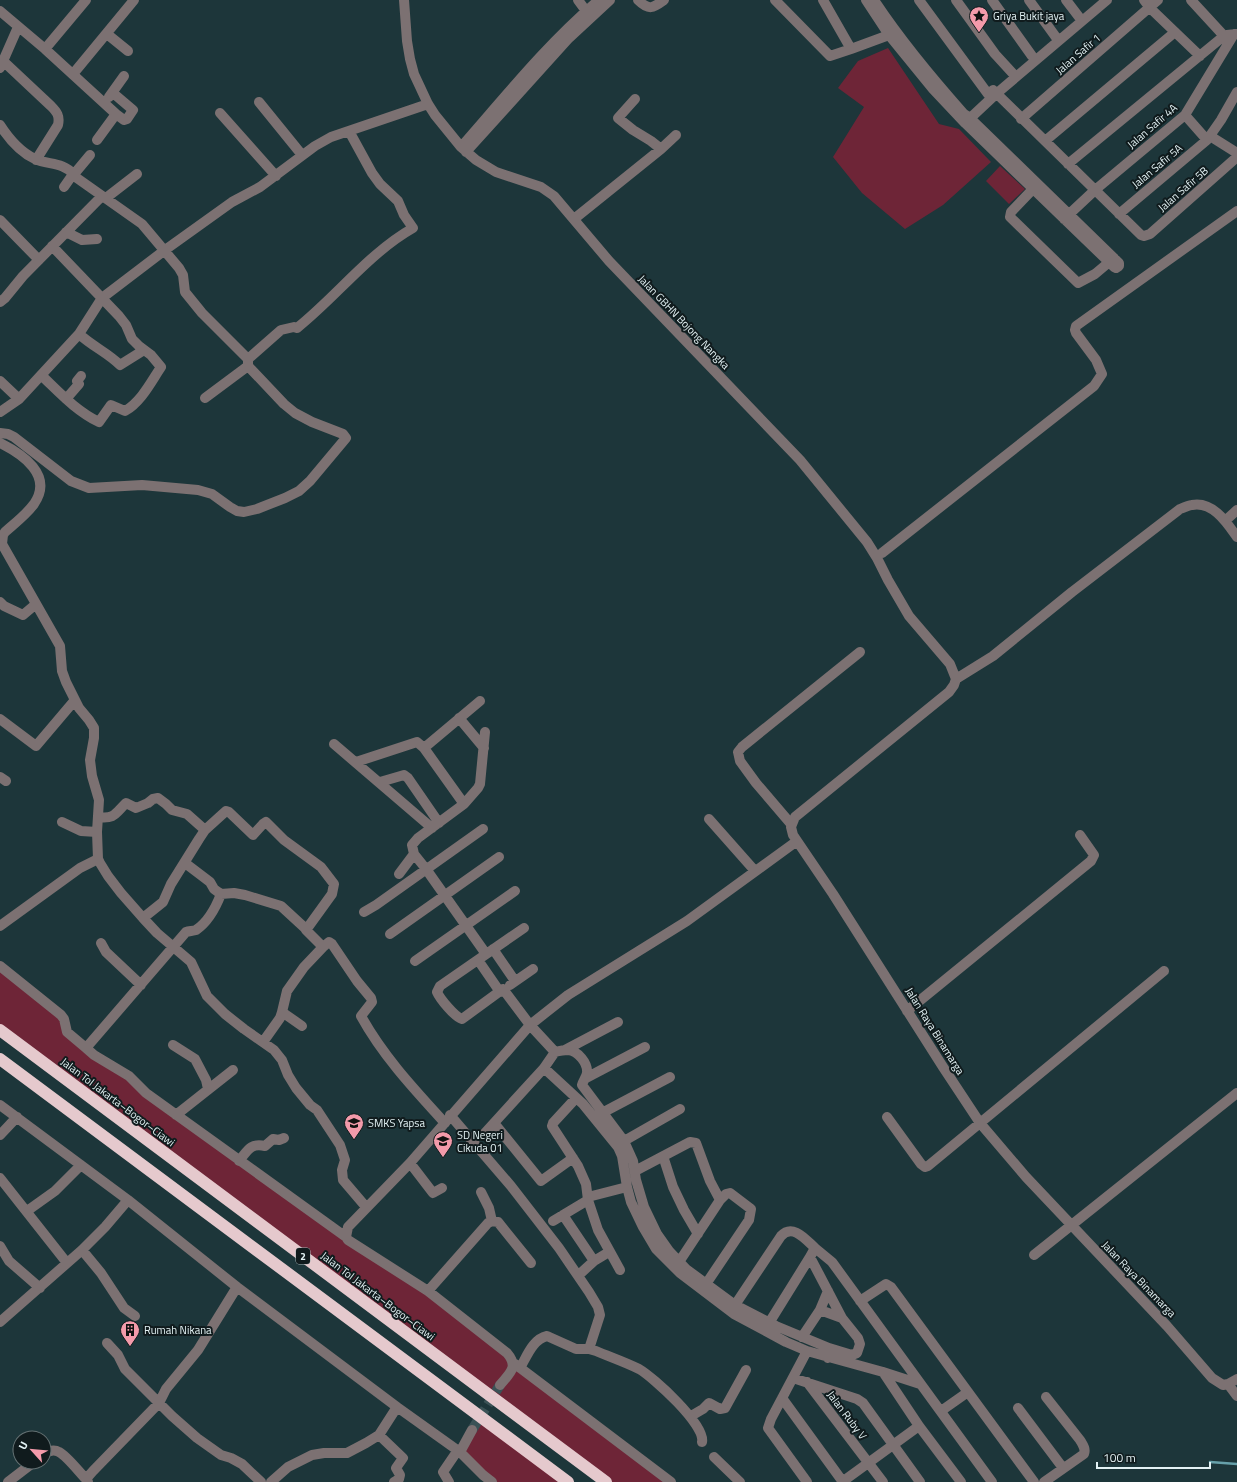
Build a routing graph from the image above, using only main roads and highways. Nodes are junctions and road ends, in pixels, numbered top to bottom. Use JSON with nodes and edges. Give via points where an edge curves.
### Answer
{"nodes":[{"id":1,"x":0,"y":1030,"type":"edge"},
{"id":2,"x":0,"y":1059,"type":"edge"},
{"id":3,"x":568,"y":1482,"type":"edge"},
{"id":4,"x":606,"y":1482,"type":"edge"}],
"edges":[{"from":1,"to":4,"type":"highway","name":"Jalan Tol Jakarta–Bogor–Ciawi","number":"2"},
{"from":2,"to":3,"type":"highway","number":"2"}]}
